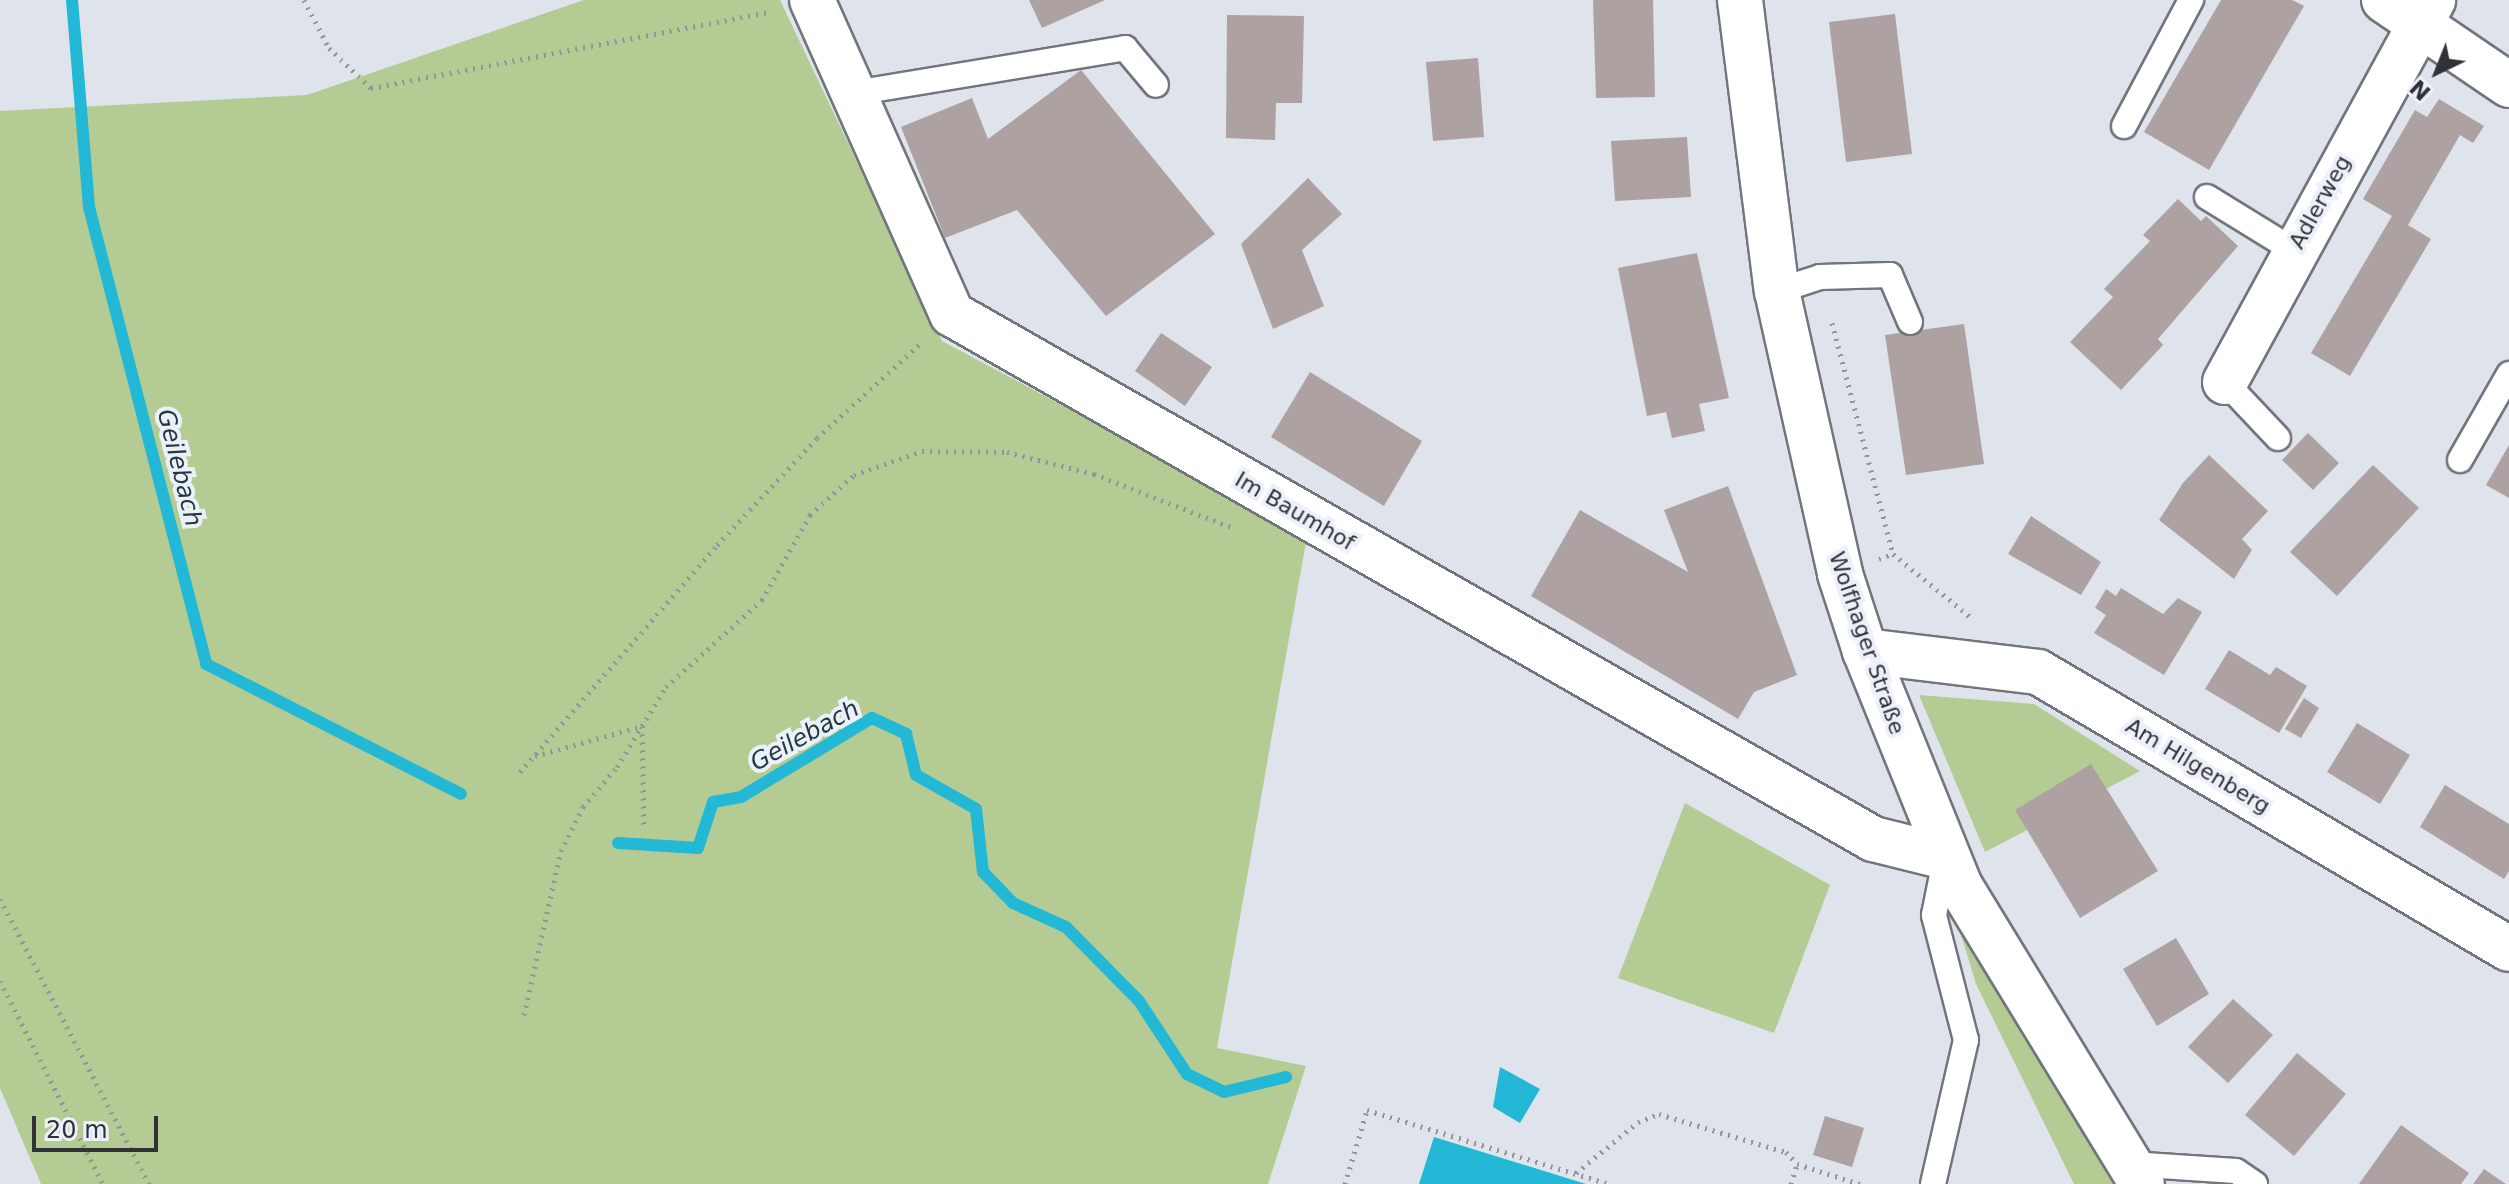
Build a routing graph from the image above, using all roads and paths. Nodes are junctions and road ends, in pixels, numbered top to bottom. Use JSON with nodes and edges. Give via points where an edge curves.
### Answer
{"nodes":[{"id":1,"x":304,"y":0,"type":"edge"},
{"id":2,"x":1740,"y":0,"type":"edge"},
{"id":3,"x":2191,"y":0,"type":"edge"},
{"id":4,"x":813,"y":1,"type":"edge"},
{"id":5,"x":2412,"y":8,"type":"edge"},
{"id":6,"x":1156,"y":85,"type":"dead end"},
{"id":7,"x":2509,"y":85,"type":"edge"},
{"id":8,"x":854,"y":93,"type":"junction"},
{"id":9,"x":2124,"y":126,"type":"dead end"},
{"id":10,"x":2207,"y":197,"type":"dead end"},
{"id":11,"x":2293,"y":250,"type":"junction"},
{"id":12,"x":1777,"y":291,"type":"junction"},
{"id":13,"x":952,"y":314,"type":"junction"},
{"id":14,"x":1910,"y":322,"type":"dead end"},
{"id":15,"x":2509,"y":374,"type":"edge"},
{"id":16,"x":2225,"y":382,"type":"joint"},
{"id":17,"x":2278,"y":438,"type":"dead end"},
{"id":18,"x":2460,"y":460,"type":"dead end"},
{"id":19,"x":1245,"y":532,"type":"dead end"},
{"id":20,"x":1840,"y":574,"type":"junction"},
{"id":21,"x":1978,"y":623,"type":"dead end"},
{"id":22,"x":1865,"y":651,"type":"junction"},
{"id":23,"x":642,"y":726,"type":"junction"},
{"id":24,"x":535,"y":756,"type":"junction"},
{"id":25,"x":520,"y":772,"type":"dead end"},
{"id":26,"x":644,"y":826,"type":"dead end"},
{"id":27,"x":1946,"y":857,"type":"junction"},
{"id":28,"x":0,"y":899,"type":"edge"},
{"id":29,"x":2509,"y":949,"type":"edge"},
{"id":30,"x":0,"y":981,"type":"edge"},
{"id":31,"x":524,"y":1015,"type":"dead end"},
{"id":32,"x":1797,"y":1164,"type":"junction"},
{"id":33,"x":1575,"y":1174,"type":"junction"},
{"id":34,"x":2136,"y":1174,"type":"edge"},
{"id":35,"x":103,"y":1184,"type":"edge"},
{"id":36,"x":149,"y":1184,"type":"edge"},
{"id":37,"x":1345,"y":1184,"type":"edge"},
{"id":38,"x":1609,"y":1184,"type":"edge"},
{"id":39,"x":1791,"y":1184,"type":"edge"},
{"id":40,"x":1860,"y":1184,"type":"edge"},
{"id":41,"x":1933,"y":1184,"type":"edge"},
{"id":42,"x":2255,"y":1184,"type":"edge"}],
"edges":[{"from":1,"to":4,"type":"path","via":[[329,48],[371,88],[675,33]]},
{"from":2,"to":12,"type":"street","name":"Wolfhager Straße"},
{"from":3,"to":9,"type":"lane"},
{"from":4,"to":8,"type":"street"},
{"from":5,"to":7,"type":"street","name":"Adlerweg"},
{"from":5,"to":11,"type":"street","name":"Adlerweg"},
{"from":6,"to":8,"type":"lane","via":[[1125,48]]},
{"from":8,"to":13,"type":"street"},
{"from":10,"to":11,"type":"lane"},
{"from":11,"to":16,"type":"street","name":"Adlerweg"},
{"from":12,"to":14,"type":"lane","via":[[1820,277],[1890,275]]},
{"from":12,"to":20,"type":"street","name":"Wolfhager Straße"},
{"from":13,"to":24,"type":"path","via":[[807,449]]},
{"from":13,"to":27,"type":"street","name":"Im Baumhof","via":[[1873,839]]},
{"from":15,"to":18,"type":"lane"},
{"from":16,"to":17,"type":"lane"},
{"from":19,"to":23,"type":"path","via":[[1094,474],[1007,452],[922,451],[854,475],[810,515],[762,600],[666,687]]},
{"from":20,"to":21,"type":"path","via":[[1893,554]]},
{"from":20,"to":22,"type":"street","name":"Wolfhager Straße"},
{"from":22,"to":27,"type":"street","name":"Wolfhager Straße"},
{"from":22,"to":29,"type":"street","name":"Am Hilgenberg","via":[[2038,672]]},
{"from":23,"to":24,"type":"path"},
{"from":23,"to":26,"type":"path"},
{"from":23,"to":31,"type":"path","via":[[583,807],[561,851]]},
{"from":24,"to":25,"type":"path"},
{"from":27,"to":34,"type":"street","name":"Wolfhager Straße"},
{"from":27,"to":41,"type":"lane","via":[[1934,915],[1966,1040]]},
{"from":28,"to":36,"type":"path"},
{"from":30,"to":35,"type":"path"},
{"from":32,"to":33,"type":"path","via":[[1786,1152],[1659,1114],[1638,1122]]},
{"from":32,"to":39,"type":"path"},
{"from":32,"to":40,"type":"path"},
{"from":33,"to":37,"type":"path","via":[[1367,1110]]},
{"from":33,"to":38,"type":"path"},
{"from":34,"to":42,"type":"lane","via":[[2236,1171]]}]}
